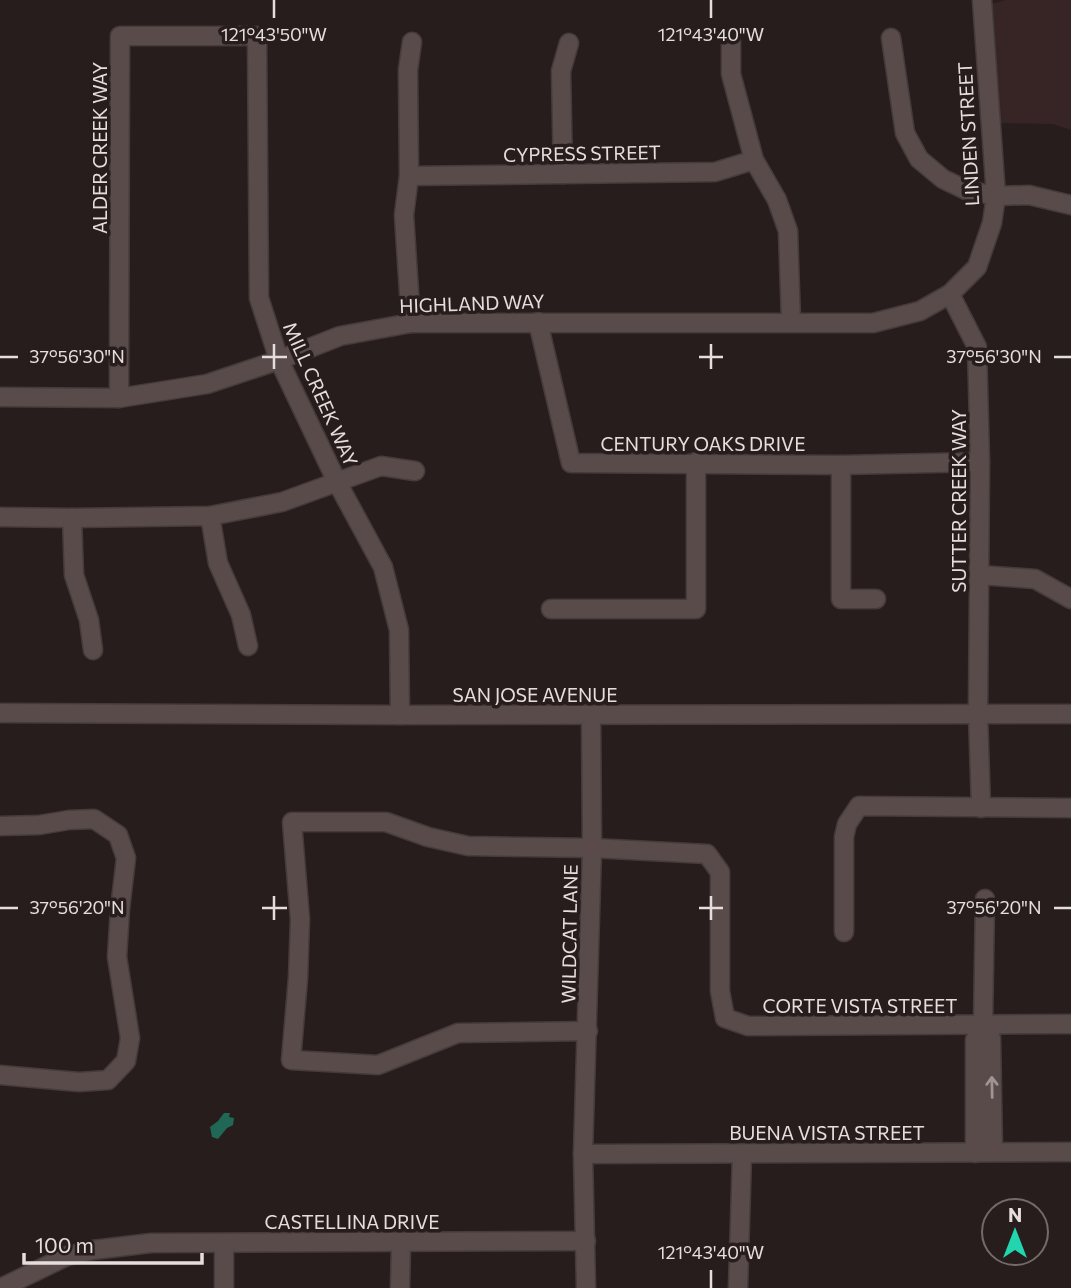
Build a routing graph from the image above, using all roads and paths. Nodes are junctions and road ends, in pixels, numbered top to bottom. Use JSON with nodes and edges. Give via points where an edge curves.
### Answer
{"nodes":[{"id":1,"x":982,"y":0,"type":"edge"},
{"id":2,"x":257,"y":36,"type":"joint"},
{"id":3,"x":891,"y":38,"type":"dead end"},
{"id":4,"x":412,"y":42,"type":"dead end"},
{"id":5,"x":731,"y":42,"type":"dead end"},
{"id":6,"x":569,"y":43,"type":"dead end"},
{"id":7,"x":754,"y":160,"type":"junction"},
{"id":8,"x":563,"y":174,"type":"junction"},
{"id":9,"x":409,"y":176,"type":"junction"},
{"id":10,"x":996,"y":196,"type":"junction"},
{"id":11,"x":1071,"y":205,"type":"edge"},
{"id":12,"x":950,"y":295,"type":"junction"},
{"id":13,"x":791,"y":321,"type":"junction"},
{"id":14,"x":538,"y":322,"type":"junction"},
{"id":15,"x":411,"y":323,"type":"junction"},
{"id":16,"x":279,"y":360,"type":"junction"},
{"id":17,"x":0,"y":397,"type":"edge"},
{"id":18,"x":119,"y":398,"type":"junction"},
{"id":19,"x":696,"y":462,"type":"junction"},
{"id":20,"x":980,"y":462,"type":"junction"},
{"id":21,"x":841,"y":465,"type":"junction"},
{"id":22,"x":415,"y":471,"type":"dead end"},
{"id":23,"x":337,"y":482,"type":"junction"},
{"id":24,"x":210,"y":516,"type":"junction"},
{"id":25,"x":0,"y":517,"type":"edge"},
{"id":26,"x":72,"y":518,"type":"junction"},
{"id":27,"x":980,"y":575,"type":"junction"},
{"id":28,"x":876,"y":599,"type":"dead end"},
{"id":29,"x":1071,"y":599,"type":"edge"},
{"id":30,"x":551,"y":609,"type":"dead end"},
{"id":31,"x":248,"y":646,"type":"dead end"},
{"id":32,"x":93,"y":650,"type":"dead end"},
{"id":33,"x":0,"y":713,"type":"edge"},
{"id":34,"x":978,"y":714,"type":"junction"},
{"id":35,"x":1071,"y":714,"type":"edge"},
{"id":36,"x":400,"y":715,"type":"junction"},
{"id":37,"x":591,"y":715,"type":"junction"},
{"id":38,"x":981,"y":808,"type":"junction"},
{"id":39,"x":1071,"y":808,"type":"edge"},
{"id":40,"x":0,"y":826,"type":"edge"},
{"id":41,"x":592,"y":848,"type":"junction"},
{"id":42,"x":985,"y":899,"type":"dead end"},
{"id":43,"x":844,"y":932,"type":"dead end"},
{"id":44,"x":1071,"y":1024,"type":"edge"},
{"id":45,"x":983,"y":1025,"type":"junction"},
{"id":46,"x":588,"y":1031,"type":"junction"},
{"id":47,"x":0,"y":1074,"type":"edge"},
{"id":48,"x":984,"y":1152,"type":"junction"},
{"id":49,"x":1071,"y":1152,"type":"edge"},
{"id":50,"x":583,"y":1154,"type":"junction"},
{"id":51,"x":742,"y":1154,"type":"junction"},
{"id":52,"x":586,"y":1241,"type":"junction"},
{"id":53,"x":224,"y":1243,"type":"junction"},
{"id":54,"x":401,"y":1243,"type":"junction"},
{"id":55,"x":29,"y":1281,"type":"edge"},
{"id":56,"x":1,"y":1288,"type":"edge"},
{"id":57,"x":224,"y":1288,"type":"edge"},
{"id":58,"x":400,"y":1288,"type":"edge"},
{"id":59,"x":586,"y":1288,"type":"edge"},
{"id":60,"x":738,"y":1288,"type":"edge"}],
"edges":[{"from":1,"to":10,"type":"street","name":"LINDEN STREET"},
{"from":2,"to":16,"type":"street","name":"MILL CREEK WAY","via":[[259,298]]},
{"from":2,"to":18,"type":"street","name":"ALDER CREEK WAY","via":[[120,36]]},
{"from":3,"to":10,"type":"street","via":[[905,133],[919,159],[943,179]]},
{"from":4,"to":9,"type":"street"},
{"from":5,"to":7,"type":"street","via":[[731,74]]},
{"from":6,"to":8,"type":"street","via":[[561,71]]},
{"from":7,"to":8,"type":"street","name":"CYPRESS STREET","via":[[715,172]]},
{"from":7,"to":13,"type":"street","via":[[788,231]]},
{"from":8,"to":9,"type":"street","name":"CYPRESS STREET"},
{"from":9,"to":15,"type":"street","via":[[404,215]]},
{"from":10,"to":11,"type":"street","via":[[1030,195]]},
{"from":10,"to":12,"type":"street","name":"LINDEN STREET","via":[[977,267]]},
{"from":12,"to":13,"type":"street","name":"HIGHLAND WAY","via":[[920,310],[873,323]]},
{"from":12,"to":20,"type":"street","name":"SUTTER CREEK WAY","via":[[977,347]]},
{"from":13,"to":14,"type":"street","name":"HIGHLAND WAY"},
{"from":14,"to":15,"type":"street","name":"HIGHLAND WAY"},
{"from":14,"to":19,"type":"street","name":"CENTURY OAKS DRIVE","via":[[571,463]]},
{"from":15,"to":16,"type":"street","name":"HIGHLAND WAY","via":[[340,335]]},
{"from":16,"to":18,"type":"street","name":"HIGHLAND WAY","via":[[207,384]]},
{"from":16,"to":23,"type":"street","name":"MILL CREEK WAY"},
{"from":17,"to":18,"type":"street","name":"HIGHLAND WAY"},
{"from":19,"to":21,"type":"street","name":"CENTURY OAKS DRIVE"},
{"from":19,"to":30,"type":"street","via":[[696,609]]},
{"from":20,"to":21,"type":"street","name":"CENTURY OAKS DRIVE"},
{"from":20,"to":27,"type":"street","name":"SUTTER CREEK WAY"},
{"from":21,"to":28,"type":"street","via":[[841,599]]},
{"from":22,"to":23,"type":"street","via":[[381,466]]},
{"from":23,"to":24,"type":"street","via":[[282,502]]},
{"from":23,"to":36,"type":"street","name":"MILL CREEK WAY","via":[[383,566],[399,630]]},
{"from":24,"to":26,"type":"street"},
{"from":24,"to":31,"type":"street","via":[[218,563],[241,615]]},
{"from":25,"to":26,"type":"street"},
{"from":26,"to":32,"type":"street","via":[[74,575]]},
{"from":27,"to":29,"type":"street","via":[[1035,579]]},
{"from":27,"to":34,"type":"street","name":"SUTTER CREEK WAY"},
{"from":33,"to":36,"type":"street","name":"SAN JOSE AVENUE"},
{"from":34,"to":35,"type":"street","name":"SAN JOSE AVENUE"},
{"from":34,"to":37,"type":"street","name":"SAN JOSE AVENUE"},
{"from":34,"to":38,"type":"street","name":"SUTTER CREEK WAY"},
{"from":36,"to":37,"type":"street","name":"SAN JOSE AVENUE"},
{"from":37,"to":41,"type":"street","name":"WILDCAT LANE"},
{"from":38,"to":39,"type":"street"},
{"from":38,"to":43,"type":"street","via":[[859,806],[844,837]]},
{"from":40,"to":47,"type":"street","via":[[94,819],[118,835],[126,858],[117,957],[130,1038],[126,1061],[108,1080],[79,1082]]},
{"from":41,"to":45,"type":"street","name":"CORTE VISTA STREET","via":[[707,854],[720,872],[724,1018],[748,1026]]},
{"from":41,"to":46,"type":"street","name":"WILDCAT LANE"},
{"from":41,"to":46,"type":"street","via":[[468,846],[386,822],[292,822],[300,919],[291,1060],[378,1065],[458,1033]]},
{"from":42,"to":45,"type":"street"},
{"from":44,"to":45,"type":"street","name":"CORTE VISTA STREET"},
{"from":45,"to":48,"type":"street","via":[[991,1038]]},
{"from":46,"to":50,"type":"street","name":"WILDCAT LANE"},
{"from":48,"to":49,"type":"street","name":"BUENA VISTA STREET"},
{"from":48,"to":51,"type":"street","name":"BUENA VISTA STREET"},
{"from":50,"to":51,"type":"street","name":"BUENA VISTA STREET"},
{"from":50,"to":52,"type":"street","name":"WILDCAT LANE"},
{"from":51,"to":60,"type":"street"},
{"from":52,"to":54,"type":"street","name":"CASTELLINA DRIVE"},
{"from":52,"to":59,"type":"street","name":"WILDCAT LANE"},
{"from":53,"to":54,"type":"street","name":"CASTELLINA DRIVE"},
{"from":53,"to":55,"type":"street","name":"CASTELLINA DRIVE","via":[[151,1243],[93,1250],[67,1256]]},
{"from":53,"to":57,"type":"street"},
{"from":54,"to":58,"type":"street"},
{"from":55,"to":56,"type":"street","name":"CASTELLINA DRIVE"}]}
